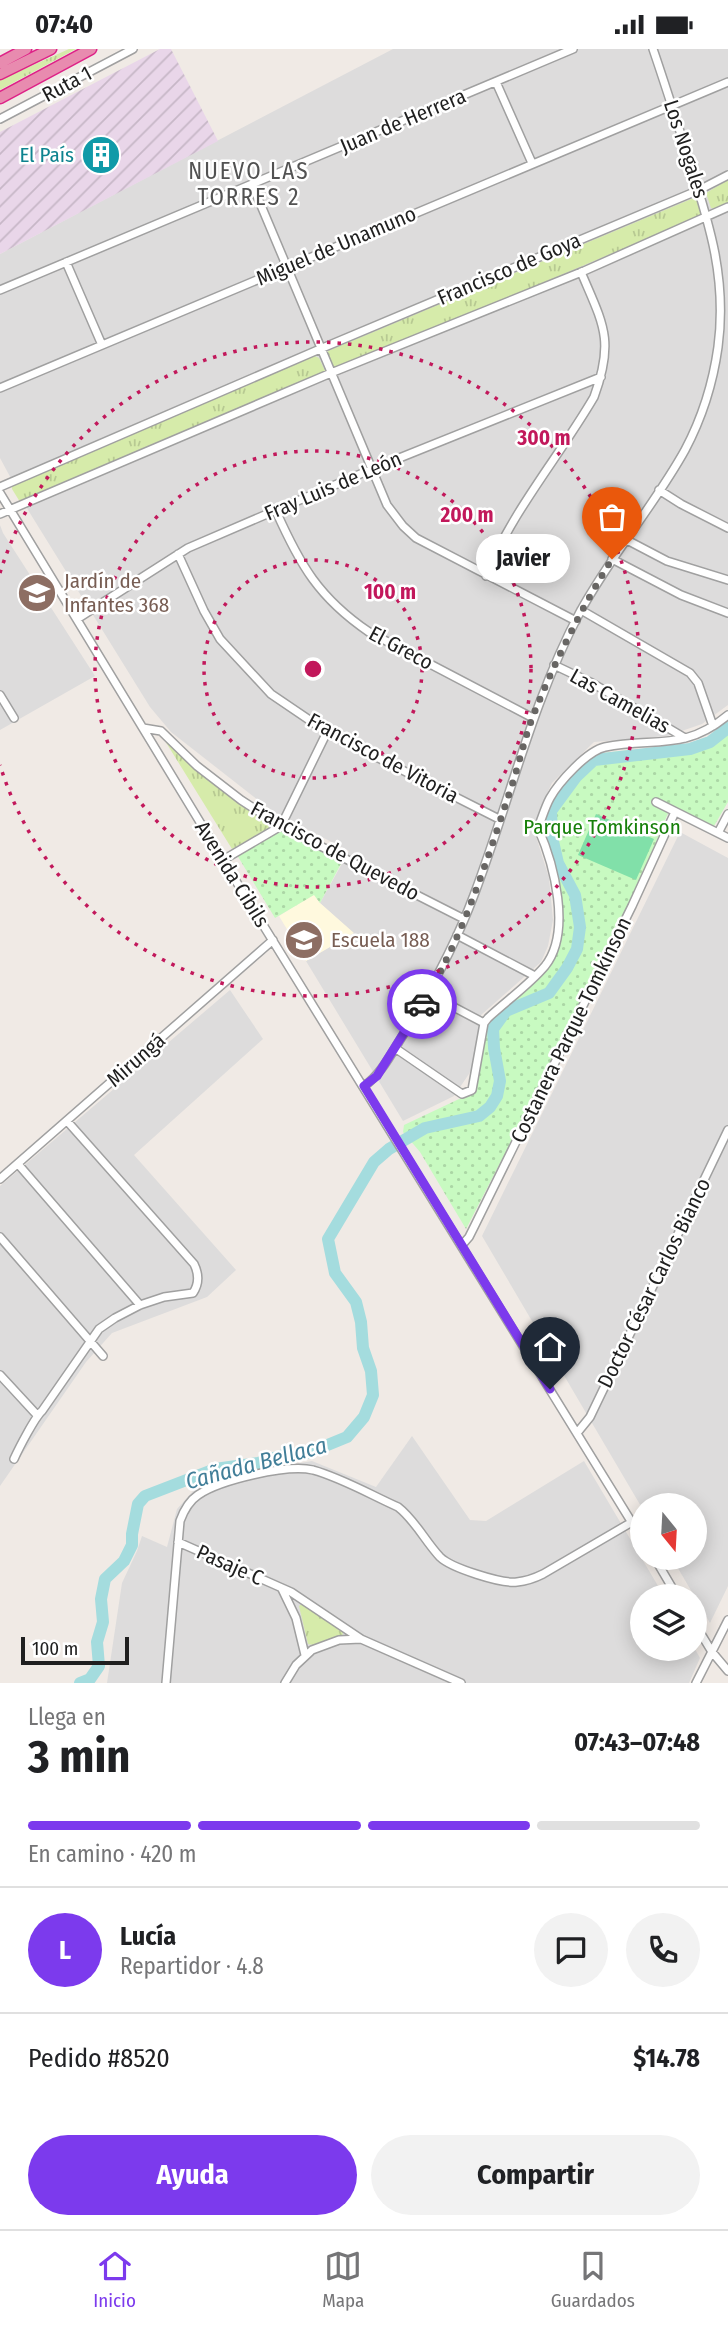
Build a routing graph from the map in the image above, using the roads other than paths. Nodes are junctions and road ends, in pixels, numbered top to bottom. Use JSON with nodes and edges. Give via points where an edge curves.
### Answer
{"nodes":[{"id":1,"x":26,"y":49,"type":"edge"},
{"id":2,"x":51,"y":49,"type":"edge"},
{"id":3,"x":92,"y":49,"type":"edge"},
{"id":4,"x":133,"y":49,"type":"edge"},
{"id":5,"x":573,"y":49,"type":"edge"},
{"id":6,"x":653,"y":49,"type":"edge"},
{"id":7,"x":0,"y":63,"type":"edge"},
{"id":8,"x":0,"y":74,"type":"edge"},
{"id":9,"x":496,"y":82,"type":"junction"},
{"id":10,"x":728,"y":82,"type":"edge"},
{"id":11,"x":0,"y":98,"type":"edge"},
{"id":12,"x":672,"y":105,"type":"junction"},
{"id":13,"x":0,"y":119,"type":"edge"},
{"id":14,"x":532,"y":163,"type":"junction"},
{"id":15,"x":728,"y":175,"type":"edge"},
{"id":16,"x":252,"y":184,"type":"junction"},
{"id":17,"x":699,"y":190,"type":"junction"},
{"id":18,"x":728,"y":207,"type":"edge"},
{"id":19,"x":708,"y":217,"type":"junction"},
{"id":20,"x":66,"y":263,"type":"junction"},
{"id":21,"x":286,"y":267,"type":"junction"},
{"id":22,"x":581,"y":272,"type":"junction"},
{"id":23,"x":724,"y":273,"type":"edge"},
{"id":24,"x":0,"y":290,"type":"edge"},
{"id":25,"x":102,"y":345,"type":"junction"},
{"id":26,"x":320,"y":349,"type":"junction"},
{"id":27,"x":331,"y":373,"type":"junction"},
{"id":28,"x":601,"y":377,"type":"junction"},
{"id":29,"x":0,"y":388,"type":"edge"},
{"id":30,"x":372,"y":469,"type":"junction"},
{"id":31,"x":0,"y":487,"type":"edge"},
{"id":32,"x":659,"y":490,"type":"junction"},
{"id":33,"x":0,"y":493,"type":"edge"},
{"id":34,"x":10,"y":510,"type":"junction"},
{"id":35,"x":276,"y":511,"type":"junction"},
{"id":36,"x":0,"y":514,"type":"edge"},
{"id":37,"x":728,"y":528,"type":"edge"},
{"id":38,"x":625,"y":539,"type":"junction"},
{"id":39,"x":178,"y":554,"type":"junction"},
{"id":40,"x":612,"y":559,"type":"junction"},
{"id":41,"x":486,"y":576,"type":"junction"},
{"id":42,"x":728,"y":580,"type":"edge"},
{"id":43,"x":581,"y":610,"type":"junction"},
{"id":44,"x":728,"y":613,"type":"edge"},
{"id":45,"x":77,"y":619,"type":"junction"},
{"id":46,"x":576,"y":621,"type":"junction"},
{"id":47,"x":554,"y":665,"type":"junction"},
{"id":48,"x":0,"y":695,"type":"edge"},
{"id":49,"x":728,"y":715,"type":"edge"},
{"id":50,"x":14,"y":718,"type":"dead end"},
{"id":51,"x":533,"y":718,"type":"junction"},
{"id":52,"x":713,"y":726,"type":"junction"},
{"id":53,"x":143,"y":728,"type":"junction"},
{"id":54,"x":327,"y":732,"type":"junction"},
{"id":55,"x":686,"y":739,"type":"junction"},
{"id":56,"x":656,"y":802,"type":"dead end"},
{"id":57,"x":675,"y":812,"type":"junction"},
{"id":58,"x":728,"y":814,"type":"edge"},
{"id":59,"x":499,"y":819,"type":"junction"},
{"id":60,"x":281,"y":826,"type":"junction"},
{"id":61,"x":718,"y":833,"type":"junction"},
{"id":62,"x":728,"y":838,"type":"edge"},
{"id":63,"x":223,"y":860,"type":"junction"},
{"id":64,"x":464,"y":919,"type":"junction"},
{"id":65,"x":457,"y":935,"type":"junction"},
{"id":66,"x":273,"y":940,"type":"junction"},
{"id":67,"x":535,"y":976,"type":"junction"},
{"id":68,"x":429,"y":994,"type":"junction"},
{"id":69,"x":484,"y":1023,"type":"junction"},
{"id":70,"x":395,"y":1048,"type":"junction"},
{"id":71,"x":364,"y":1086,"type":"junction"},
{"id":72,"x":67,"y":1121,"type":"junction"},
{"id":73,"x":728,"y":1130,"type":"edge"},
{"id":74,"x":18,"y":1164,"type":"junction"},
{"id":75,"x":0,"y":1179,"type":"edge"},
{"id":76,"x":0,"y":1237,"type":"edge"},
{"id":77,"x":461,"y":1245,"type":"junction"},
{"id":78,"x":140,"y":1305,"type":"junction"},
{"id":79,"x":90,"y":1340,"type":"junction"},
{"id":80,"x":103,"y":1356,"type":"dead end"},
{"id":81,"x":0,"y":1375,"type":"edge"},
{"id":82,"x":37,"y":1415,"type":"junction"},
{"id":83,"x":577,"y":1433,"type":"junction"},
{"id":84,"x":13,"y":1459,"type":"dead end"},
{"id":85,"x":630,"y":1520,"type":"edge"},
{"id":86,"x":630,"y":1524,"type":"edge"},
{"id":87,"x":178,"y":1542,"type":"junction"},
{"id":88,"x":282,"y":1588,"type":"junction"},
{"id":89,"x":728,"y":1620,"type":"edge"},
{"id":90,"x":361,"y":1639,"type":"junction"},
{"id":91,"x":707,"y":1644,"type":"edge"},
{"id":92,"x":712,"y":1652,"type":"junction"},
{"id":93,"x":305,"y":1655,"type":"junction"},
{"id":94,"x":727,"y":1666,"type":"edge"},
{"id":95,"x":166,"y":1683,"type":"edge"},
{"id":96,"x":285,"y":1683,"type":"edge"},
{"id":97,"x":461,"y":1683,"type":"edge"},
{"id":98,"x":696,"y":1683,"type":"edge"}],
"edges":[{"from":1,"to":7,"type":"highway"},
{"from":2,"to":8,"type":"highway"},
{"from":3,"to":11,"type":"highway"},
{"from":4,"to":13,"type":"street","name":"Ruta 1"},
{"from":5,"to":9,"type":"street","name":"Juan de Herrera"},
{"from":6,"to":12,"type":"street","name":"Los Nogales"},
{"from":9,"to":14,"type":"street"},
{"from":9,"to":16,"type":"street","name":"Juan de Herrera"},
{"from":10,"to":12,"type":"street","name":"Miguel de Unamuno"},
{"from":12,"to":14,"type":"street","name":"Miguel de Unamuno"},
{"from":12,"to":17,"type":"street","name":"Los Nogales"},
{"from":14,"to":21,"type":"street","name":"Miguel de Unamuno"},
{"from":15,"to":17,"type":"street","name":"Francisco de Goya"},
{"from":16,"to":20,"type":"street","name":"Juan de Herrera"},
{"from":16,"to":21,"type":"street"},
{"from":17,"to":19,"type":"street","name":"Los Nogales"},
{"from":17,"to":26,"type":"street","name":"Francisco de Goya"},
{"from":18,"to":19,"type":"street","name":"Francisco de Goya"},
{"from":19,"to":22,"type":"street","name":"Francisco de Goya"},
{"from":19,"to":23,"type":"street","name":"Los Nogales"},
{"from":20,"to":24,"type":"street","name":"Juan de Herrera"},
{"from":20,"to":25,"type":"street"},
{"from":21,"to":25,"type":"street","name":"Miguel de Unamuno"},
{"from":21,"to":26,"type":"street"},
{"from":22,"to":27,"type":"street","name":"Francisco de Goya"},
{"from":22,"to":28,"type":"street","via":[[607,348]]},
{"from":23,"to":32,"type":"street","name":"Los Nogales","via":[[713,376],[692,435]]},
{"from":25,"to":29,"type":"street","name":"Miguel de Unamuno"},
{"from":26,"to":27,"type":"street"},
{"from":26,"to":31,"type":"street","name":"Francisco de Goya"},
{"from":27,"to":30,"type":"street"},
{"from":27,"to":34,"type":"street","name":"Francisco de Goya"},
{"from":28,"to":30,"type":"street","name":"Fray Luis de León"},
{"from":28,"to":41,"type":"street","via":[[594,397],[523,505]]},
{"from":30,"to":35,"type":"street","name":"Fray Luis de León"},
{"from":30,"to":41,"type":"street","via":[[402,526],[415,538]]},
{"from":32,"to":37,"type":"street"},
{"from":32,"to":38,"type":"street","name":"Los Nogales"},
{"from":33,"to":34,"type":"street","name":"Avenida Cibils"},
{"from":34,"to":36,"type":"street","name":"Francisco de Goya"},
{"from":34,"to":45,"type":"street","name":"Avenida Cibils"},
{"from":35,"to":39,"type":"street","name":"Fray Luis de León"},
{"from":35,"to":51,"type":"street","name":"El Greco","via":[[304,569],[347,617]]},
{"from":38,"to":40,"type":"street","name":"Los Nogales"},
{"from":38,"to":42,"type":"street","via":[[667,561]]},
{"from":39,"to":45,"type":"street","name":"Fray Luis de León"},
{"from":39,"to":54,"type":"street","name":"Francisco de Vitoria","via":[[220,639],[271,694]]},
{"from":40,"to":43,"type":"street","name":"Los Nogales"},
{"from":40,"to":44,"type":"street","via":[[681,595]]},
{"from":41,"to":46,"type":"street"},
{"from":43,"to":46,"type":"street","name":"Los Nogales"},
{"from":43,"to":52,"type":"street","via":[[690,673]]},
{"from":45,"to":53,"type":"street","name":"Avenida Cibils"},
{"from":46,"to":47,"type":"street","name":"Los Nogales"},
{"from":47,"to":51,"type":"street","name":"Los Nogales"},
{"from":47,"to":55,"type":"street","name":"Las Camelias"},
{"from":48,"to":50,"type":"street"},
{"from":49,"to":52,"type":"street"},
{"from":51,"to":59,"type":"street","name":"Los Nogales"},
{"from":52,"to":55,"type":"street"},
{"from":53,"to":60,"type":"street","name":"Francisco de Quevedo","via":[[161,731],[197,767]]},
{"from":53,"to":63,"type":"street","name":"Avenida Cibils"},
{"from":54,"to":59,"type":"street","name":"Francisco de Vitoria"},
{"from":54,"to":60,"type":"street"},
{"from":55,"to":67,"type":"street","via":[[603,747],[592,752],[552,794],[538,828],[555,876],[558,926],[551,955]]},
{"from":56,"to":57,"type":"street"},
{"from":57,"to":61,"type":"street"},
{"from":57,"to":77,"type":"street","name":"Costanera Parque Tomkinson","via":[[475,1225]]},
{"from":58,"to":61,"type":"street"},
{"from":59,"to":64,"type":"street","name":"Los Nogales"},
{"from":60,"to":63,"type":"street"},
{"from":60,"to":64,"type":"street","name":"Francisco de Quevedo"},
{"from":61,"to":62,"type":"street"},
{"from":63,"to":66,"type":"street","name":"Avenida Cibils"},
{"from":64,"to":65,"type":"street","name":"Los Nogales"},
{"from":65,"to":67,"type":"street"},
{"from":65,"to":68,"type":"street","name":"Los Nogales"},
{"from":66,"to":71,"type":"street","name":"Avenida Cibils"},
{"from":66,"to":72,"type":"street","name":"Mirungá"},
{"from":67,"to":69,"type":"street"},
{"from":68,"to":69,"type":"street"},
{"from":68,"to":70,"type":"street","name":"Los Nogales"},
{"from":69,"to":70,"type":"street","via":[[470,1093],[461,1094]]},
{"from":70,"to":71,"type":"street","name":"Los Nogales","via":[[377,1076]]},
{"from":71,"to":77,"type":"street","name":"Avenida Cibils"},
{"from":72,"to":74,"type":"street","name":"Mirungá"},
{"from":72,"to":78,"type":"street","via":[[198,1272],[193,1293]]},
{"from":73,"to":83,"type":"street","name":"Doctor César Carlos Bianco","via":[[590,1417]]},
{"from":74,"to":75,"type":"street","name":"Mirungá"},
{"from":74,"to":78,"type":"street"},
{"from":76,"to":79,"type":"street"},
{"from":77,"to":83,"type":"street","name":"Avenida Cibils"},
{"from":78,"to":79,"type":"street","via":[[107,1323]]},
{"from":79,"to":80,"type":"street"},
{"from":79,"to":82,"type":"street"},
{"from":81,"to":82,"type":"street"},
{"from":82,"to":84,"type":"street"},
{"from":83,"to":85,"type":"street","name":"Avenida Cibils"},
{"from":86,"to":87,"type":"street","via":[[531,1580],[515,1583],[451,1565],[398,1507],[313,1470],[297,1468],[215,1485],[196,1496],[184,1510]]},
{"from":87,"to":88,"type":"street","name":"Pasaje C"},
{"from":87,"to":95,"type":"street"},
{"from":88,"to":90,"type":"street","name":"Pasaje C"},
{"from":88,"to":93,"type":"street","name":"Pasaje C","via":[[296,1618]]},
{"from":89,"to":92,"type":"street"},
{"from":90,"to":93,"type":"street","via":[[329,1643]]},
{"from":90,"to":97,"type":"street","name":"Pasaje C"},
{"from":91,"to":92,"type":"street"},
{"from":92,"to":94,"type":"street"},
{"from":92,"to":98,"type":"street"},
{"from":93,"to":96,"type":"street"}]}
